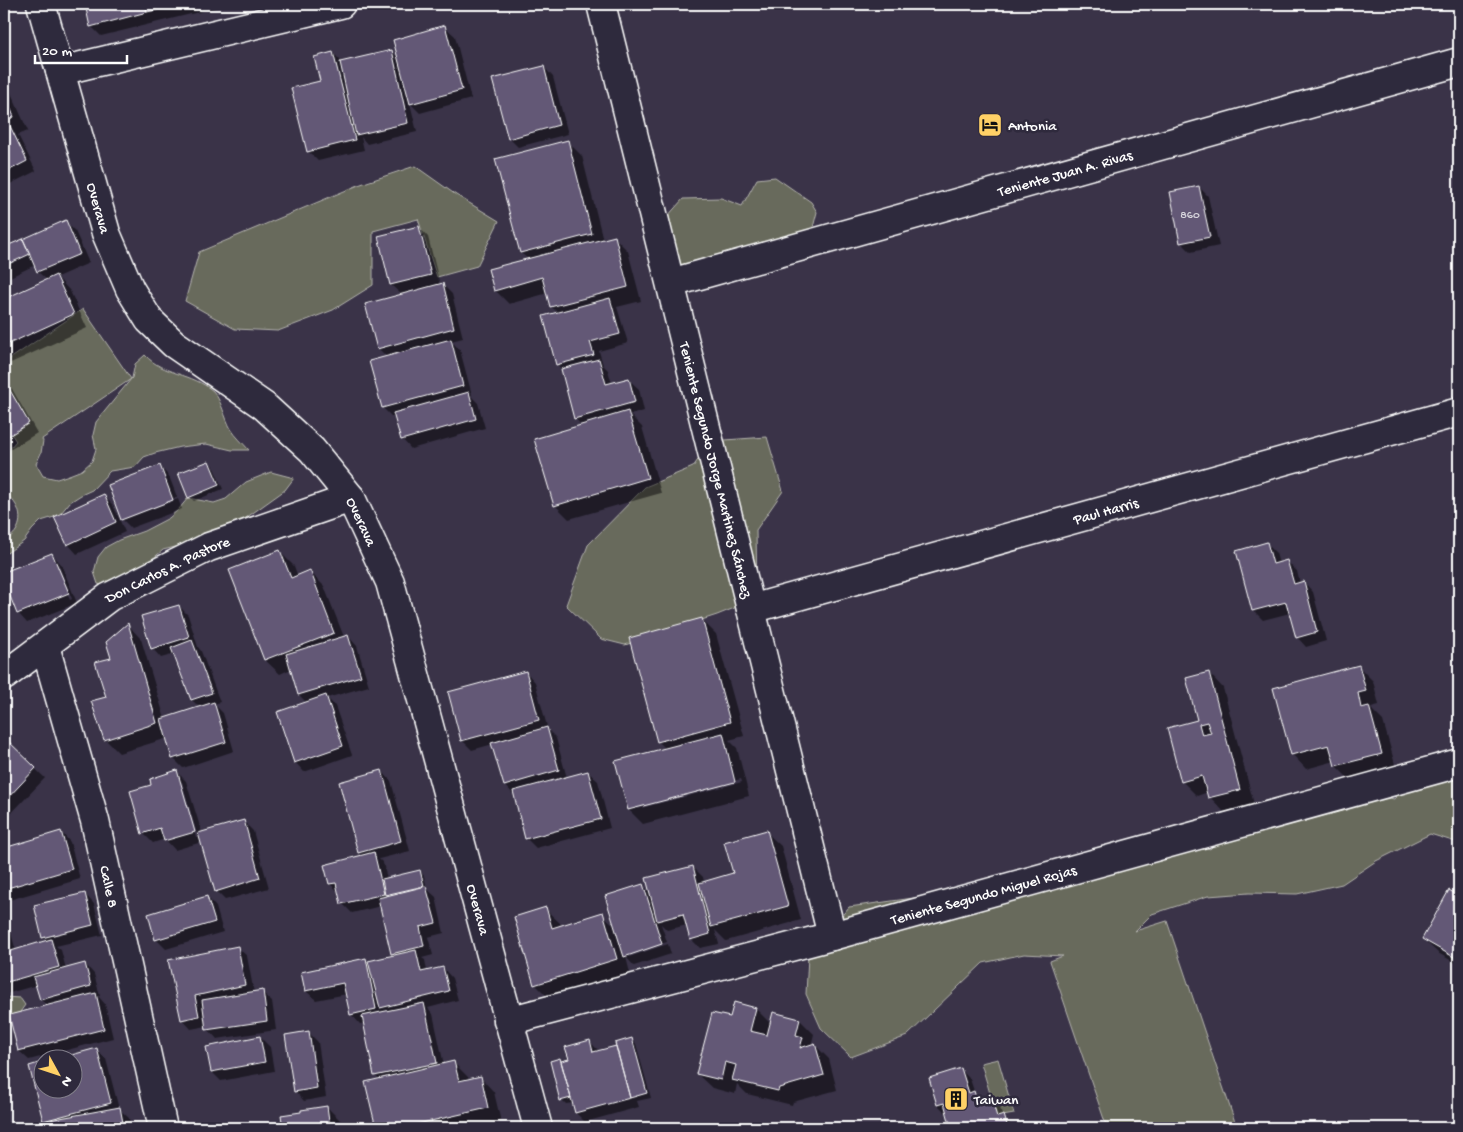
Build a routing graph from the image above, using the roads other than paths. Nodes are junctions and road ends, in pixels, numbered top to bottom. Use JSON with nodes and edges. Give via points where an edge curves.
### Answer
{"nodes":[{"id":1,"x":41,"y":4,"type":"edge"},
{"id":2,"x":341,"y":4,"type":"edge"},
{"id":3,"x":602,"y":4,"type":"edge"},
{"id":4,"x":1459,"y":62,"type":"edge"},
{"id":5,"x":60,"y":70,"type":"junction"},
{"id":6,"x":671,"y":284,"type":"junction"},
{"id":7,"x":1459,"y":412,"type":"edge"},
{"id":8,"x":351,"y":498,"type":"junction"},
{"id":9,"x":751,"y":609,"type":"junction"},
{"id":10,"x":45,"y":646,"type":"junction"},
{"id":11,"x":4,"y":676,"type":"edge"},
{"id":12,"x":1459,"y":763,"type":"edge"},
{"id":13,"x":832,"y":936,"type":"junction"},
{"id":14,"x":508,"y":1021,"type":"junction"},
{"id":15,"x":163,"y":1128,"type":"edge"},
{"id":16,"x":538,"y":1128,"type":"edge"}],
"edges":[{"from":1,"to":5,"type":"street","name":"Overava"},
{"from":2,"to":5,"type":"street"},
{"from":3,"to":6,"type":"street","name":"Teniente Segundo Jorge Martinez Sánchez"},
{"from":4,"to":6,"type":"street","name":"Teniente Juan A. Rivas"},
{"from":5,"to":8,"type":"street","name":"Overava","via":[[106,233],[148,320],[174,344],[264,406],[312,450]]},
{"from":6,"to":9,"type":"street","name":"Teniente Segundo Jorge Martinez Sánchez"},
{"from":7,"to":9,"type":"street","name":"Paul Harris"},
{"from":8,"to":10,"type":"street","name":"Don Carlos A. Pastore","via":[[209,547],[108,597]]},
{"from":8,"to":14,"type":"street","name":"Overava","via":[[390,582]]},
{"from":9,"to":13,"type":"street","name":"Teniente Segundo Jorge Martinez Sánchez"},
{"from":10,"to":11,"type":"street","name":"Don Carlos A. Pastore"},
{"from":10,"to":15,"type":"street","name":"Calle 8","via":[[95,821]]},
{"from":12,"to":13,"type":"street","name":"Teniente Segundo Miguel Rojas"},
{"from":13,"to":14,"type":"street","name":"Teniente Segundo Miguel Rojas"},
{"from":14,"to":16,"type":"street","name":"Overava"}]}
